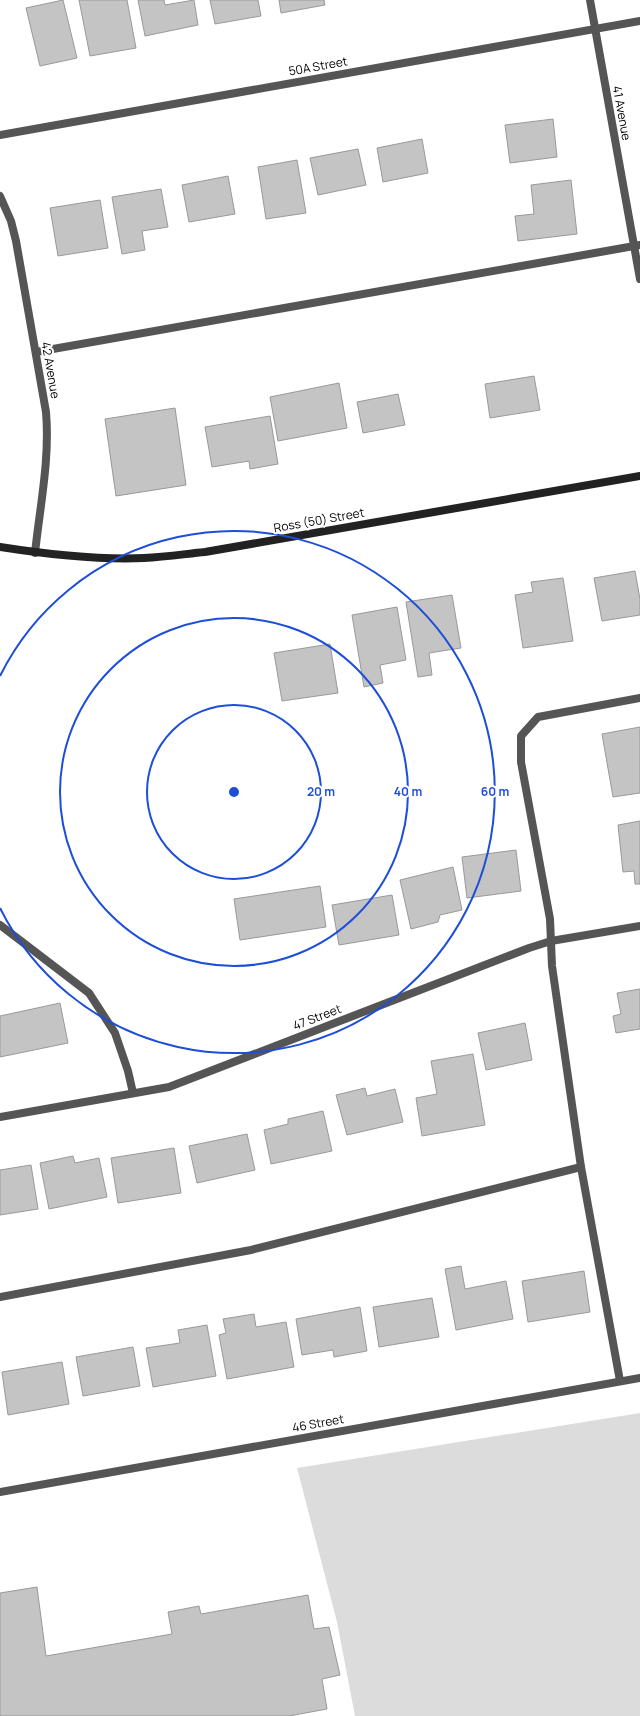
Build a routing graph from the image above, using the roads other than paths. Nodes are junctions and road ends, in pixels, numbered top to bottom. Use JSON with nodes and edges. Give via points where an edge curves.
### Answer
{"nodes":[{"id":1,"x":590,"y":0,"type":"edge"},
{"id":2,"x":640,"y":21,"type":"edge"},
{"id":3,"x":595,"y":28,"type":"junction"},
{"id":4,"x":0,"y":135,"type":"edge"},
{"id":5,"x":0,"y":196,"type":"edge"},
{"id":6,"x":3,"y":210,"type":"edge"},
{"id":7,"x":637,"y":245,"type":"edge"},
{"id":8,"x":640,"y":278,"type":"edge"},
{"id":9,"x":36,"y":352,"type":"junction"},
{"id":10,"x":640,"y":476,"type":"edge"},
{"id":11,"x":0,"y":547,"type":"edge"},
{"id":12,"x":35,"y":553,"type":"junction"},
{"id":13,"x":640,"y":698,"type":"edge"},
{"id":14,"x":0,"y":925,"type":"edge"},
{"id":15,"x":640,"y":926,"type":"edge"},
{"id":16,"x":551,"y":941,"type":"junction"},
{"id":17,"x":133,"y":1093,"type":"junction"},
{"id":18,"x":0,"y":1117,"type":"edge"},
{"id":19,"x":581,"y":1167,"type":"junction"},
{"id":20,"x":0,"y":1297,"type":"edge"},
{"id":21,"x":640,"y":1378,"type":"edge"},
{"id":22,"x":620,"y":1381,"type":"junction"},
{"id":23,"x":0,"y":1492,"type":"edge"}],
"edges":[{"from":1,"to":3,"type":"street","name":"41 Avenue"},
{"from":2,"to":3,"type":"street","name":"50A Street"},
{"from":3,"to":4,"type":"street","name":"50A Street"},
{"from":3,"to":7,"type":"street","name":"41 Avenue"},
{"from":5,"to":6,"type":"street","name":"42 Avenue"},
{"from":6,"to":9,"type":"street","name":"42 Avenue","via":[[11,221],[16,241]]},
{"from":7,"to":8,"type":"street","name":"41 Avenue"},
{"from":7,"to":9,"type":"street"},
{"from":9,"to":12,"type":"street","name":"42 Avenue","via":[[48,432]]},
{"from":10,"to":12,"type":"main road","name":"Ross (50) Street","via":[[170,556],[127,558]]},
{"from":11,"to":12,"type":"main road","name":"Ross (50) Street"},
{"from":13,"to":16,"type":"street","via":[[538,717],[521,736],[521,762],[550,919]]},
{"from":14,"to":17,"type":"street","via":[[89,993],[115,1033]]},
{"from":15,"to":16,"type":"street","name":"47 Street"},
{"from":16,"to":17,"type":"street","name":"47 Street","via":[[506,956],[169,1087]]},
{"from":16,"to":19,"type":"street","via":[[552,966]]},
{"from":17,"to":18,"type":"street","name":"47 Street"},
{"from":19,"to":20,"type":"street","via":[[251,1250]]},
{"from":19,"to":22,"type":"street"},
{"from":21,"to":22,"type":"street","name":"46 Street"},
{"from":22,"to":23,"type":"street","name":"46 Street"}]}
